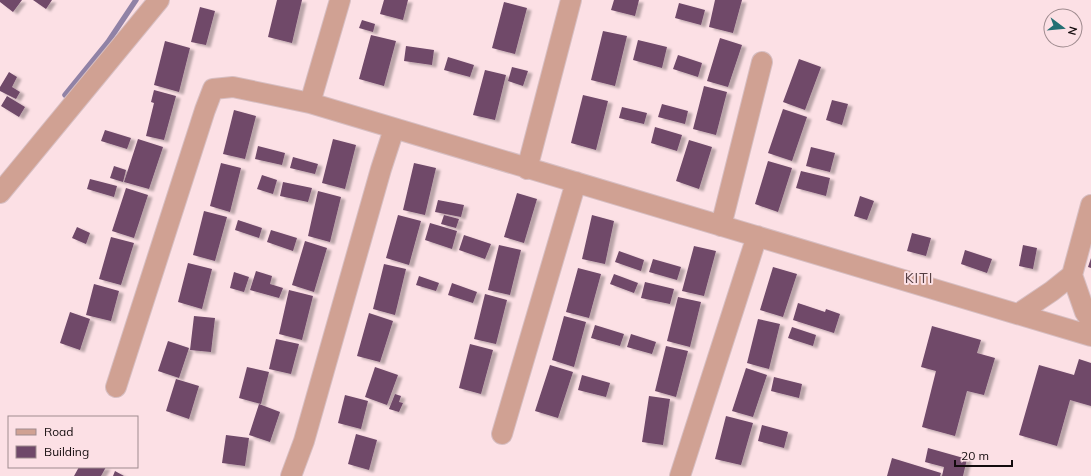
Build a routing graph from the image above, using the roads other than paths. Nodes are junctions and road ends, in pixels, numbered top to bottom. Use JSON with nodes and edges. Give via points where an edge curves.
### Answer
{"nodes":[{"id":1,"x":159,"y":0,"type":"edge"},
{"id":2,"x":340,"y":0,"type":"edge"},
{"id":3,"x":571,"y":0,"type":"edge"},
{"id":4,"x":762,"y":62,"type":"dead end"},
{"id":5,"x":310,"y":103,"type":"junction"},
{"id":6,"x":394,"y":129,"type":"junction"},
{"id":7,"x":527,"y":169,"type":"junction"},
{"id":8,"x":576,"y":182,"type":"junction"},
{"id":9,"x":0,"y":193,"type":"edge"},
{"id":10,"x":1091,"y":205,"type":"edge"},
{"id":11,"x":721,"y":226,"type":"junction"},
{"id":12,"x":756,"y":236,"type":"junction"},
{"id":13,"x":1072,"y":274,"type":"junction"},
{"id":14,"x":1018,"y":314,"type":"junction"},
{"id":15,"x":1091,"y":321,"type":"edge"},
{"id":16,"x":1091,"y":336,"type":"edge"},
{"id":17,"x":116,"y":387,"type":"dead end"},
{"id":18,"x":502,"y":434,"type":"dead end"},
{"id":19,"x":290,"y":476,"type":"edge"},
{"id":20,"x":680,"y":476,"type":"edge"}],
"edges":[{"from":1,"to":9,"type":"street"},
{"from":2,"to":5,"type":"street"},
{"from":3,"to":7,"type":"street"},
{"from":4,"to":11,"type":"street"},
{"from":5,"to":6,"type":"street"},
{"from":5,"to":17,"type":"street","via":[[233,87],[213,89],[204,110]]},
{"from":6,"to":7,"type":"street"},
{"from":6,"to":19,"type":"street","via":[[304,441]]},
{"from":7,"to":8,"type":"street"},
{"from":8,"to":11,"type":"street"},
{"from":8,"to":18,"type":"street"},
{"from":10,"to":13,"type":"street"},
{"from":11,"to":12,"type":"street"},
{"from":12,"to":14,"type":"street"},
{"from":12,"to":20,"type":"street"},
{"from":13,"to":14,"type":"street"},
{"from":13,"to":15,"type":"street","via":[[1085,312]]},
{"from":14,"to":16,"type":"street"}]}
